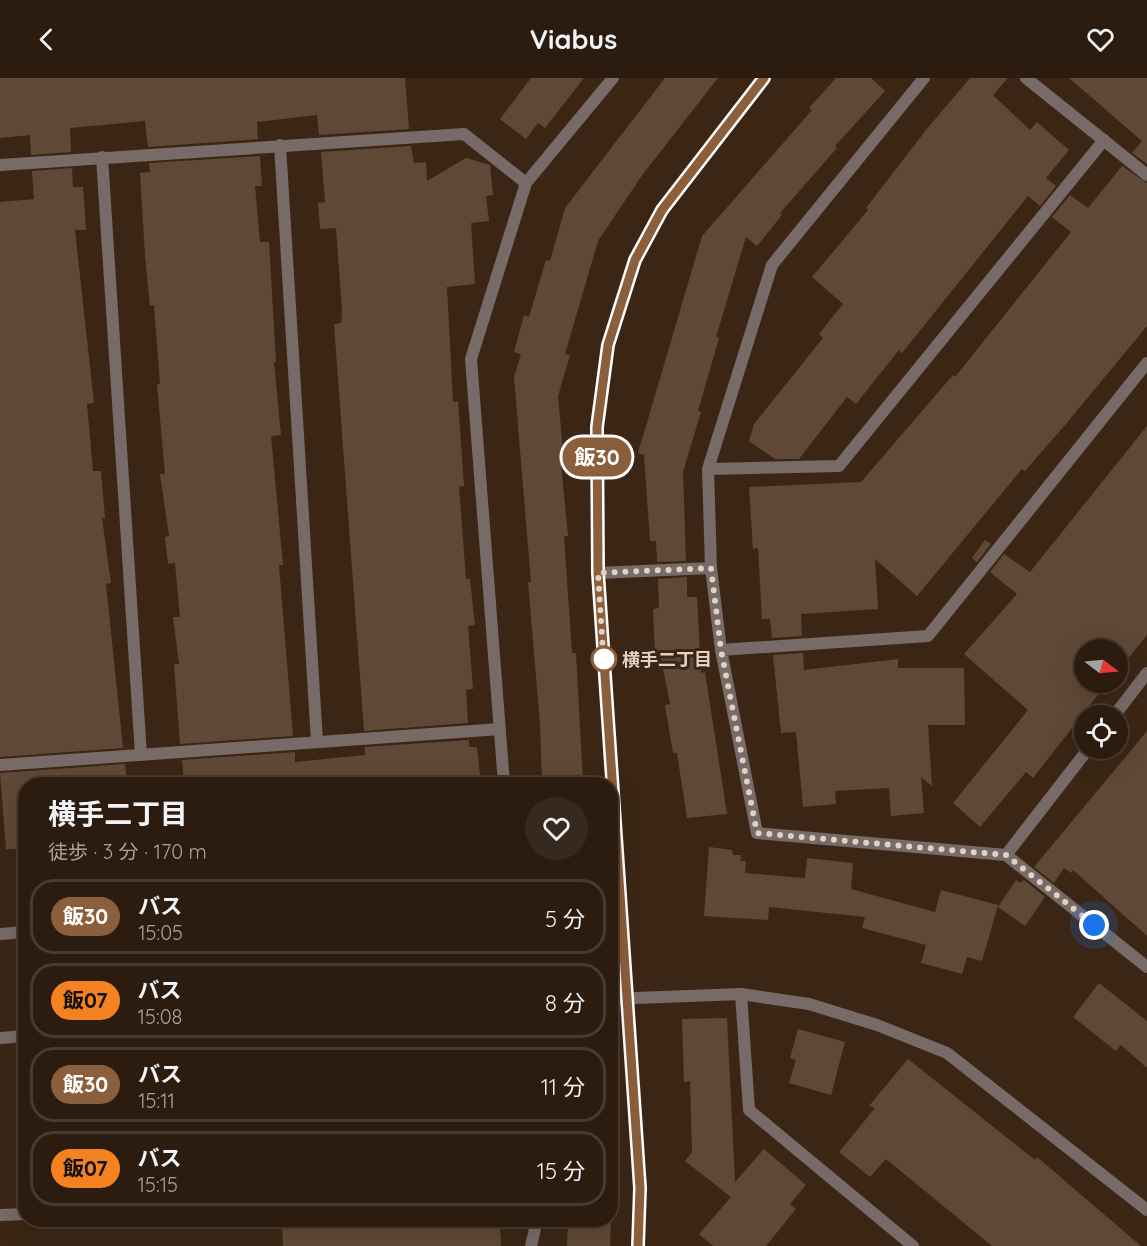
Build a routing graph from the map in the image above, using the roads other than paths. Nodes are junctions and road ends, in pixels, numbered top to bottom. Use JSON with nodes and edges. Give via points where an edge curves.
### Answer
{"nodes":[{"id":1,"x":613,"y":78,"type":"edge"},
{"id":2,"x":764,"y":78,"type":"edge"},
{"id":3,"x":924,"y":78,"type":"edge"},
{"id":4,"x":1026,"y":78,"type":"edge"},
{"id":5,"x":1104,"y":140,"type":"junction"},
{"id":6,"x":280,"y":145,"type":"junction"},
{"id":7,"x":102,"y":157,"type":"junction"},
{"id":8,"x":0,"y":165,"type":"edge"},
{"id":9,"x":1147,"y":175,"type":"edge"},
{"id":10,"x":526,"y":183,"type":"junction"},
{"id":11,"x":1147,"y":363,"type":"edge"},
{"id":12,"x":708,"y":470,"type":"junction"},
{"id":13,"x":711,"y":568,"type":"junction"},
{"id":14,"x":598,"y":573,"type":"junction"},
{"id":15,"x":721,"y":650,"type":"junction"},
{"id":16,"x":1147,"y":673,"type":"edge"},
{"id":17,"x":1122,"y":705,"type":"edge"},
{"id":18,"x":500,"y":729,"type":"junction"},
{"id":19,"x":317,"y":742,"type":"junction"},
{"id":20,"x":141,"y":755,"type":"junction"},
{"id":21,"x":1080,"y":759,"type":"edge"},
{"id":22,"x":0,"y":765,"type":"edge"},
{"id":23,"x":503,"y":777,"type":"edge"},
{"id":24,"x":610,"y":777,"type":"edge"},
{"id":25,"x":1006,"y":855,"type":"junction"},
{"id":26,"x":618,"y":879,"type":"edge"},
{"id":27,"x":18,"y":933,"type":"edge"},
{"id":28,"x":0,"y":934,"type":"edge"},
{"id":29,"x":1147,"y":967,"type":"edge"},
{"id":30,"x":741,"y":994,"type":"junction"},
{"id":31,"x":628,"y":998,"type":"junction"},
{"id":32,"x":618,"y":999,"type":"edge"},
{"id":33,"x":18,"y":1037,"type":"edge"},
{"id":34,"x":0,"y":1038,"type":"edge"},
{"id":35,"x":1147,"y":1210,"type":"edge"},
{"id":36,"x":18,"y":1214,"type":"edge"},
{"id":37,"x":0,"y":1215,"type":"edge"},
{"id":38,"x":535,"y":1227,"type":"edge"},
{"id":39,"x":531,"y":1246,"type":"edge"},
{"id":40,"x":639,"y":1246,"type":"edge"},
{"id":41,"x":913,"y":1246,"type":"edge"}],
"edges":[{"from":1,"to":10,"type":"street"},
{"from":2,"to":14,"type":"street","via":[[662,210],[635,260],[608,345],[597,427]]},
{"from":3,"to":12,"type":"street","via":[[772,265]]},
{"from":4,"to":5,"type":"street"},
{"from":5,"to":9,"type":"street"},
{"from":5,"to":12,"type":"street","via":[[839,465]]},
{"from":6,"to":7,"type":"street"},
{"from":6,"to":10,"type":"street","via":[[464,134]]},
{"from":6,"to":19,"type":"street"},
{"from":7,"to":8,"type":"street"},
{"from":7,"to":20,"type":"street"},
{"from":10,"to":18,"type":"street","via":[[471,359]]},
{"from":11,"to":15,"type":"street","via":[[928,636]]},
{"from":12,"to":13,"type":"street"},
{"from":13,"to":14,"type":"street"},
{"from":13,"to":15,"type":"street"},
{"from":14,"to":24,"type":"street"},
{"from":15,"to":25,"type":"street","via":[[757,833]]},
{"from":16,"to":17,"type":"street"},
{"from":18,"to":19,"type":"street"},
{"from":18,"to":23,"type":"street"},
{"from":19,"to":20,"type":"street"},
{"from":20,"to":22,"type":"street"},
{"from":21,"to":25,"type":"street"},
{"from":25,"to":29,"type":"street"},
{"from":26,"to":31,"type":"street"},
{"from":27,"to":28,"type":"street"},
{"from":30,"to":31,"type":"street"},
{"from":30,"to":35,"type":"street","via":[[809,1004],[877,1024],[947,1053]]},
{"from":30,"to":41,"type":"street","via":[[749,1110]]},
{"from":31,"to":32,"type":"street"},
{"from":31,"to":40,"type":"street","via":[[640,1188]]},
{"from":33,"to":34,"type":"street"},
{"from":36,"to":37,"type":"street"},
{"from":38,"to":39,"type":"street"}]}
